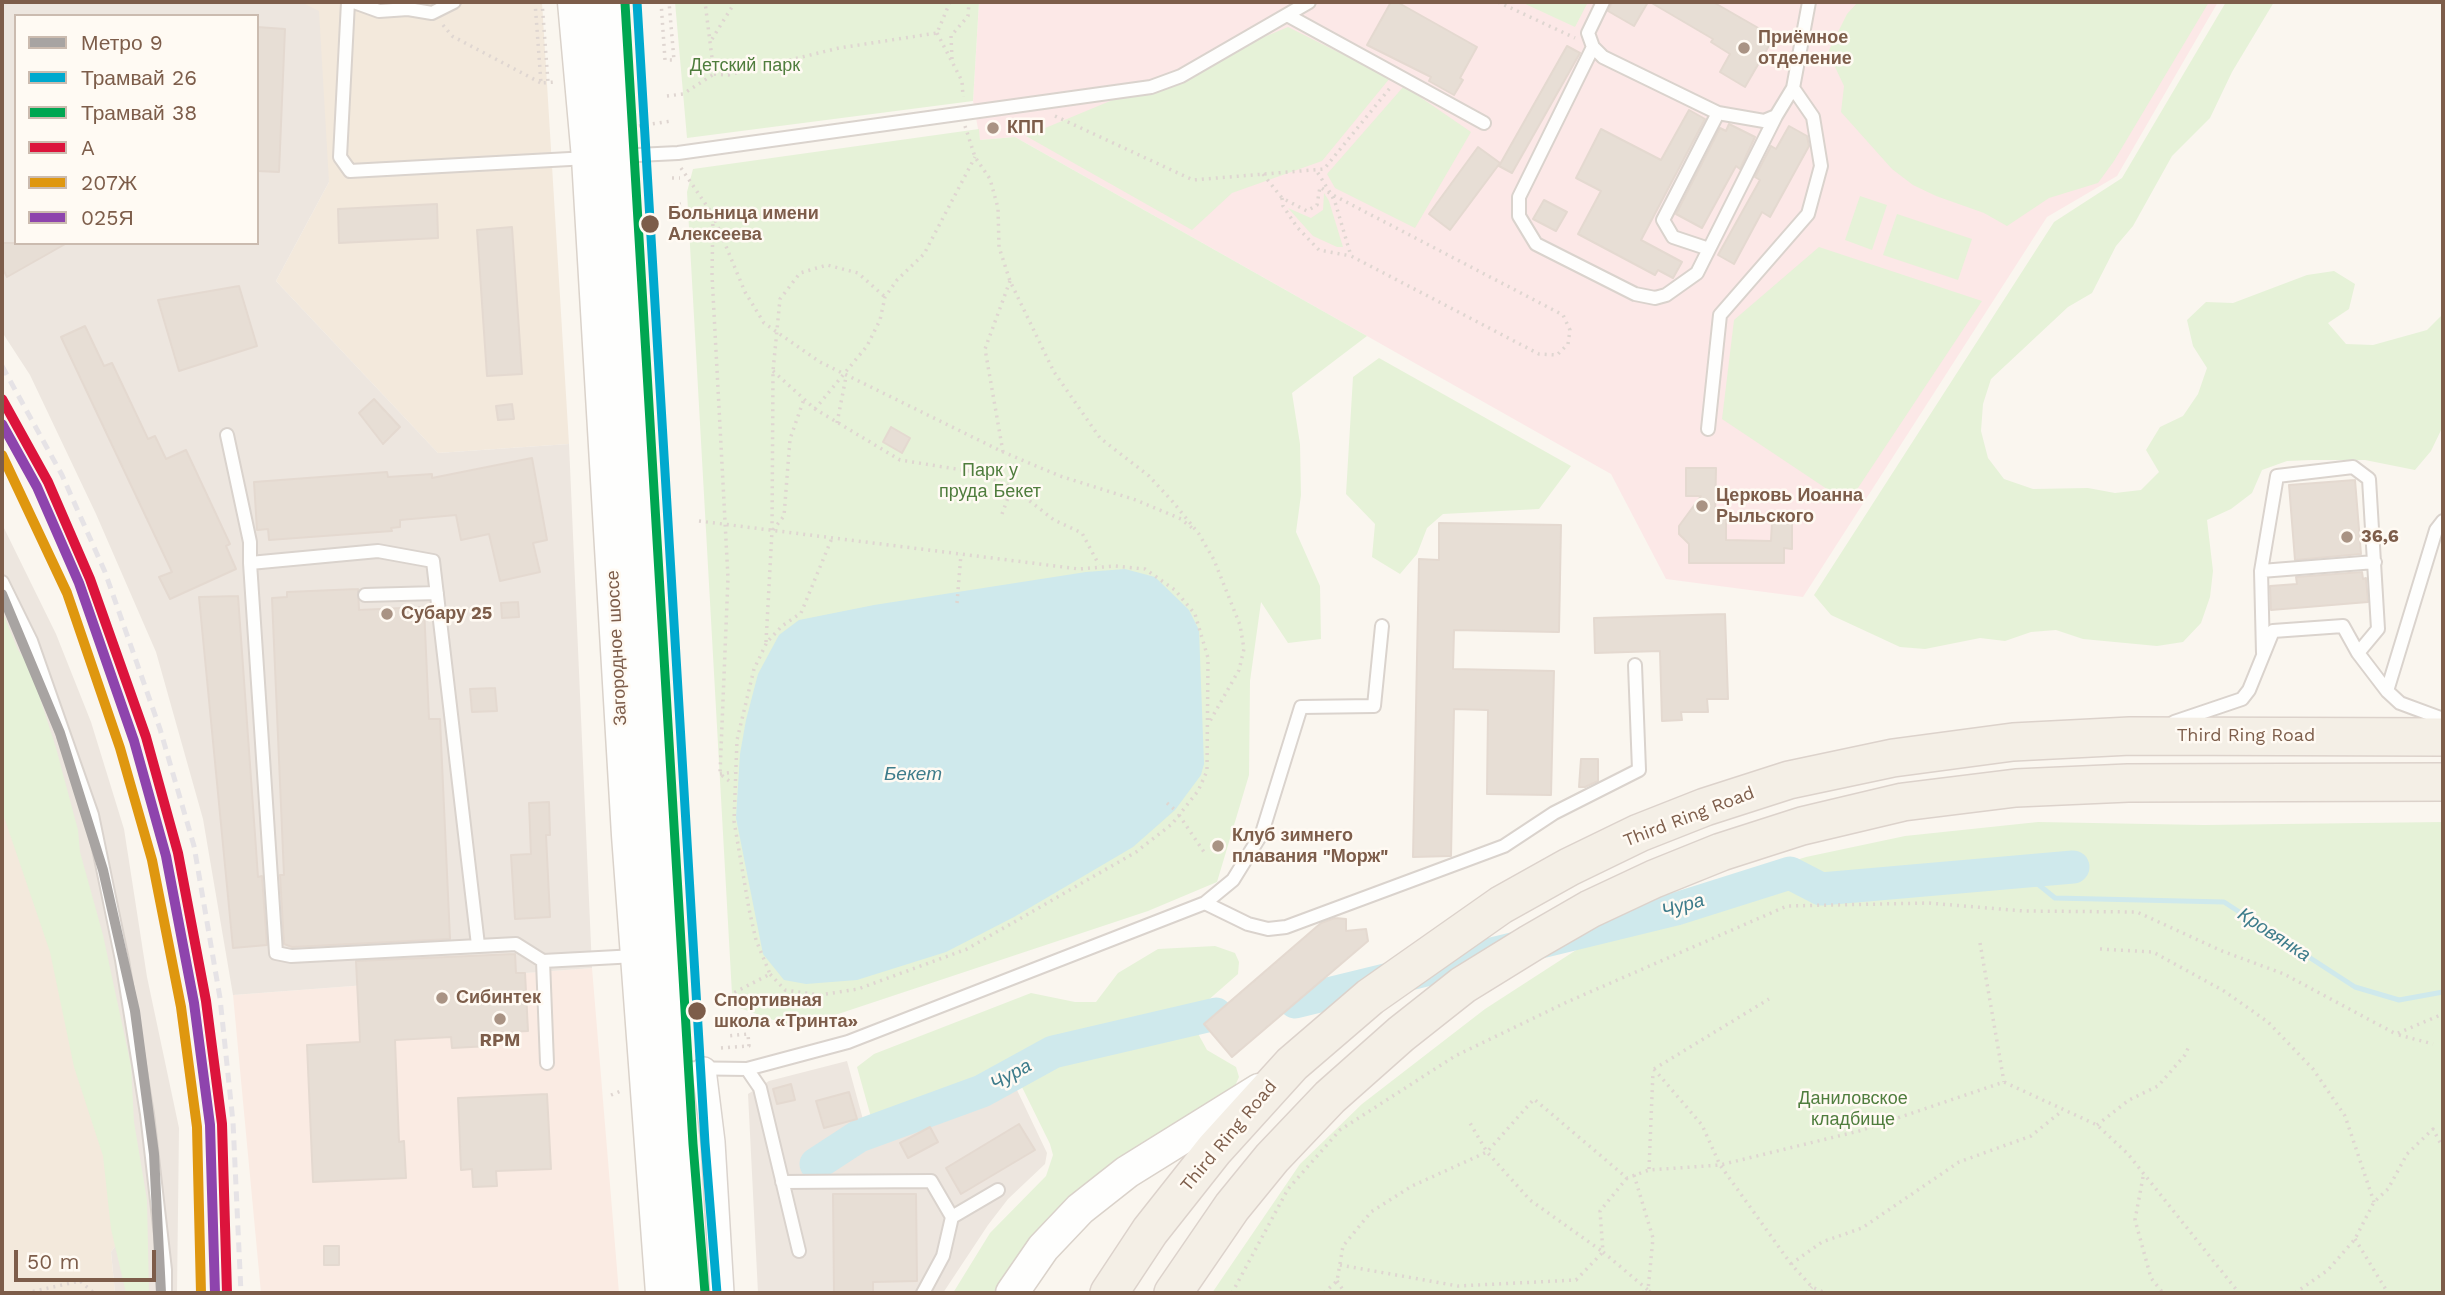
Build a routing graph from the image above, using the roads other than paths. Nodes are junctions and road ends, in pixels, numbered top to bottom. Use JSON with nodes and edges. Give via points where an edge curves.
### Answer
{"nodes":[{"id":1,"x":351,"y":2,"type":"edge"},
{"id":2,"x":454,"y":2,"type":"edge"},
{"id":3,"x":573,"y":2,"type":"edge"},
{"id":4,"x":606,"y":2,"type":"edge"},
{"id":5,"x":1309,"y":2,"type":"edge"},
{"id":6,"x":1603,"y":2,"type":"edge"},
{"id":7,"x":1809,"y":2,"type":"edge"},
{"id":8,"x":1287,"y":15,"type":"junction"},
{"id":9,"x":1593,"y":47,"type":"junction"},
{"id":10,"x":1793,"y":88,"type":"junction"},
{"id":11,"x":1718,"y":113,"type":"junction"},
{"id":12,"x":1776,"y":116,"type":"junction"},
{"id":13,"x":1484,"y":123,"type":"dead end"},
{"id":14,"x":603,"y":157,"type":"junction"},
{"id":15,"x":1709,"y":249,"type":"junction"},
{"id":16,"x":1708,"y":429,"type":"dead end"},
{"id":17,"x":228,"y":435,"type":"dead end"},
{"id":18,"x":2443,"y":520,"type":"edge"},
{"id":19,"x":2375,"y":562,"type":"junction"},
{"id":20,"x":250,"y":563,"type":"junction"},
{"id":21,"x":2261,"y":571,"type":"junction"},
{"id":22,"x":2,"y":582,"type":"edge"},
{"id":23,"x":437,"y":593,"type":"junction"},
{"id":24,"x":365,"y":595,"type":"dead end"},
{"id":25,"x":1382,"y":626,"type":"dead end"},
{"id":26,"x":2263,"y":653,"type":"junction"},
{"id":27,"x":2358,"y":653,"type":"junction"},
{"id":28,"x":1635,"y":665,"type":"dead end"},
{"id":29,"x":2387,"y":691,"type":"junction"},
{"id":30,"x":2443,"y":719,"type":"edge"},
{"id":31,"x":2130,"y":736,"type":"junction"},
{"id":32,"x":2443,"y":737,"type":"edge"},
{"id":33,"x":2443,"y":782,"type":"edge"},
{"id":34,"x":1205,"y":904,"type":"junction"},
{"id":35,"x":478,"y":945,"type":"junction"},
{"id":36,"x":636,"y":956,"type":"junction"},
{"id":37,"x":542,"y":961,"type":"junction"},
{"id":38,"x":547,"y":1063,"type":"dead end"},
{"id":39,"x":673,"y":1068,"type":"junction"},
{"id":40,"x":704,"y":1069,"type":"junction"},
{"id":41,"x":747,"y":1069,"type":"junction"},
{"id":42,"x":1286,"y":1070,"type":"junction"},
{"id":43,"x":782,"y":1182,"type":"junction"},
{"id":44,"x":998,"y":1190,"type":"dead end"},
{"id":45,"x":1232,"y":1207,"type":"junction"},
{"id":46,"x":952,"y":1217,"type":"junction"},
{"id":47,"x":799,"y":1251,"type":"dead end"},
{"id":48,"x":683,"y":1290,"type":"edge"},
{"id":49,"x":165,"y":1293,"type":"edge"},
{"id":50,"x":722,"y":1293,"type":"edge"},
{"id":51,"x":923,"y":1293,"type":"edge"},
{"id":52,"x":1012,"y":1293,"type":"edge"},
{"id":53,"x":1109,"y":1293,"type":"edge"},
{"id":54,"x":1173,"y":1293,"type":"edge"},
{"id":55,"x":1189,"y":1293,"type":"edge"}],
"edges":[{"from":1,"to":2,"type":"lane","via":[[379,11],[432,13]]},
{"from":1,"to":14,"type":"lane","via":[[340,157],[350,171]]},
{"from":3,"to":14,"type":"main road","name":"Загородное шоссе"},
{"from":4,"to":14,"type":"main road","name":"Загородное шоссе"},
{"from":5,"to":8,"type":"lane"},
{"from":6,"to":9,"type":"lane","via":[[1588,33]]},
{"from":7,"to":10,"type":"lane"},
{"from":8,"to":13,"type":"lane"},
{"from":8,"to":14,"type":"lane","via":[[1181,76],[1151,87],[964,120],[678,153]]},
{"from":9,"to":11,"type":"lane","via":[[1603,57]]},
{"from":9,"to":15,"type":"lane","via":[[1519,197],[1524,228],[1536,244],[1554,255],[1635,295],[1654,298],[1676,290],[1697,273]]},
{"from":10,"to":12,"type":"lane"},
{"from":10,"to":16,"type":"lane","via":[[1813,117],[1821,166],[1808,214],[1720,315]]},
{"from":11,"to":12,"type":"lane","via":[[1754,122]]},
{"from":11,"to":15,"type":"lane","via":[[1663,220],[1672,236]]},
{"from":12,"to":15,"type":"lane"},
{"from":14,"to":36,"type":"main road","name":"Загородное шоссе"},
{"from":14,"to":39,"type":"main road","name":"Загородное шоссе"},
{"from":17,"to":20,"type":"lane","via":[[250,542]]},
{"from":18,"to":29,"type":"lane","via":[[2436,530]]},
{"from":19,"to":21,"type":"lane"},
{"from":19,"to":21,"type":"lane","via":[[2369,479],[2353,467],[2277,476]]},
{"from":19,"to":27,"type":"lane","via":[[2378,629]]},
{"from":20,"to":23,"type":"lane","via":[[378,551],[433,561]]},
{"from":20,"to":35,"type":"lane","via":[[276,953],[291,956]]},
{"from":21,"to":26,"type":"lane"},
{"from":22,"to":49,"type":"lane","via":[[31,641],[92,816],[147,1114]]},
{"from":23,"to":24,"type":"lane"},
{"from":23,"to":35,"type":"lane"},
{"from":25,"to":34,"type":"lane","via":[[1374,706],[1301,707],[1262,833],[1233,880]]},
{"from":26,"to":27,"type":"lane","via":[[2273,631],[2343,626]]},
{"from":26,"to":31,"type":"lane","via":[[2242,699]]},
{"from":27,"to":29,"type":"lane"},
{"from":28,"to":34,"type":"lane","via":[[1639,770],[1554,813],[1516,839],[1286,927],[1248,924]]},
{"from":29,"to":30,"type":"lane","via":[[2400,704]]},
{"from":31,"to":32,"type":"main road","name":"Third Ring Road"},
{"from":31,"to":42,"type":"main road","name":"Third Ring Road","via":[[2014,742],[1893,758],[1789,780],[1639,833],[1501,905],[1370,997]]},
{"from":33,"to":45,"type":"main road","via":[[2016,788],[1903,802],[1802,826],[1721,852],[1590,909],[1463,985],[1330,1097]]},
{"from":34,"to":41,"type":"lane","via":[[848,1042]]},
{"from":35,"to":37,"type":"lane","via":[[516,944]]},
{"from":36,"to":37,"type":"lane"},
{"from":36,"to":48,"type":"main road","name":"Загородное шоссе"},
{"from":37,"to":38,"type":"lane"},
{"from":39,"to":40,"type":"lane"},
{"from":39,"to":48,"type":"main road","name":"Загородное шоссе"},
{"from":40,"to":41,"type":"lane"},
{"from":40,"to":50,"type":"street"},
{"from":41,"to":43,"type":"lane","via":[[760,1088]]},
{"from":42,"to":52,"type":"main road","via":[[1127,1172],[1080,1209],[1043,1248]]},
{"from":42,"to":53,"type":"main road","name":"Third Ring Road","via":[[1214,1150]]},
{"from":43,"to":46,"type":"lane","via":[[931,1181]]},
{"from":43,"to":47,"type":"lane"},
{"from":44,"to":46,"type":"lane"},
{"from":45,"to":54,"type":"main road"},
{"from":45,"to":55,"type":"main road"},
{"from":46,"to":51,"type":"lane","via":[[943,1256]]}]}
